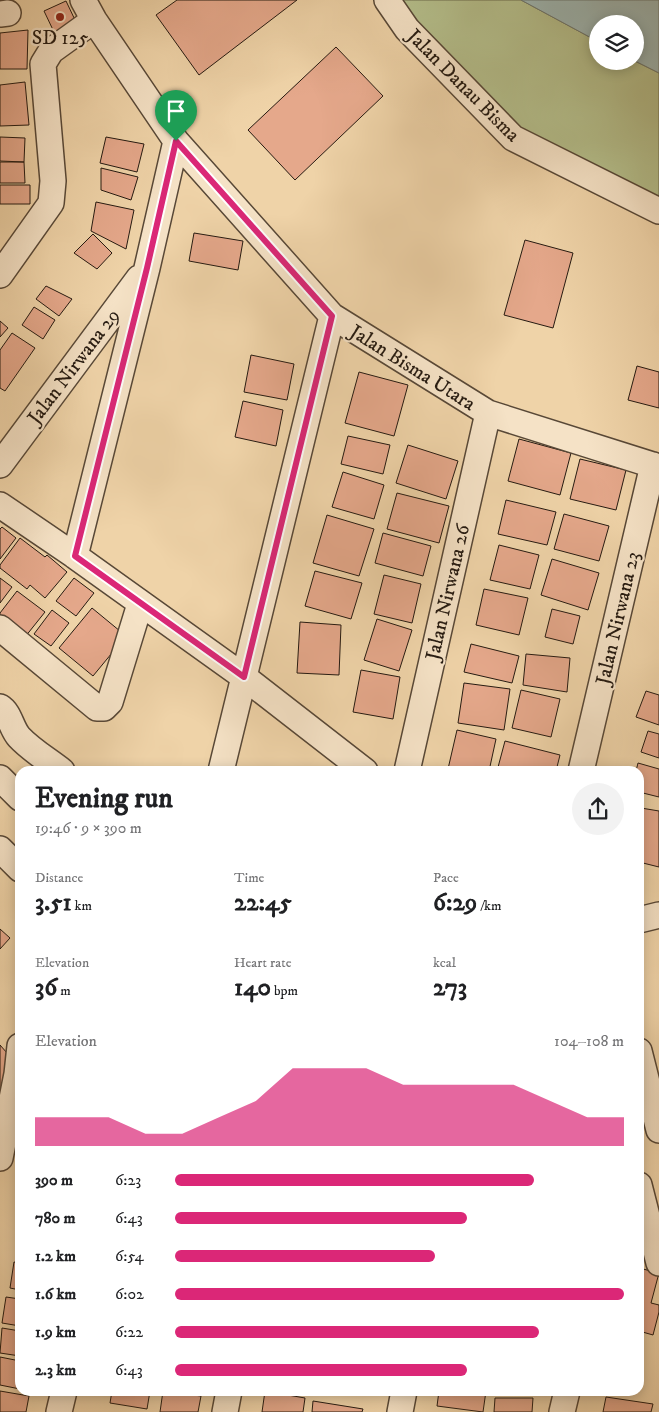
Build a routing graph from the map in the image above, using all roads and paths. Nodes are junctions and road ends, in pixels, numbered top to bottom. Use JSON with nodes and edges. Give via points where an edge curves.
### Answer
{"nodes":[{"id":1,"x":387,"y":0,"type":"edge"},
{"id":2,"x":89,"y":10,"type":"edge"},
{"id":3,"x":176,"y":141,"type":"junction"},
{"id":4,"x":659,"y":211,"type":"edge"},
{"id":5,"x":147,"y":268,"type":"junction"},
{"id":6,"x":0,"y":274,"type":"edge"},
{"id":7,"x":332,"y":316,"type":"junction"},
{"id":8,"x":488,"y":413,"type":"junction"},
{"id":9,"x":0,"y":465,"type":"edge"},
{"id":10,"x":656,"y":466,"type":"edge"},
{"id":11,"x":0,"y":505,"type":"edge"},
{"id":12,"x":75,"y":556,"type":"junction"},
{"id":13,"x":140,"y":604,"type":"junction"},
{"id":14,"x":0,"y":628,"type":"edge"},
{"id":15,"x":244,"y":677,"type":"junction"},
{"id":16,"x":0,"y":707,"type":"edge"},
{"id":17,"x":55,"y":766,"type":"edge"},
{"id":18,"x":221,"y":766,"type":"edge"},
{"id":19,"x":359,"y":766,"type":"edge"},
{"id":20,"x":407,"y":766,"type":"edge"},
{"id":21,"x":582,"y":766,"type":"edge"},
{"id":22,"x":0,"y":778,"type":"edge"},
{"id":23,"x":15,"y":793,"type":"edge"},
{"id":24,"x":0,"y":849,"type":"edge"},
{"id":25,"x":15,"y":864,"type":"edge"},
{"id":26,"x":659,"y":915,"type":"edge"},
{"id":27,"x":644,"y":919,"type":"edge"},
{"id":28,"x":644,"y":1071,"type":"edge"},
{"id":29,"x":15,"y":1084,"type":"edge"},
{"id":30,"x":659,"y":1130,"type":"edge"},
{"id":31,"x":0,"y":1158,"type":"edge"},
{"id":32,"x":644,"y":1204,"type":"edge"},
{"id":33,"x":659,"y":1262,"type":"edge"},
{"id":34,"x":63,"y":1396,"type":"edge"},
{"id":35,"x":228,"y":1396,"type":"edge"},
{"id":36,"x":403,"y":1396,"type":"edge"},
{"id":37,"x":566,"y":1396,"type":"edge"},
{"id":38,"x":59,"y":1412,"type":"edge"},
{"id":39,"x":225,"y":1412,"type":"edge"},
{"id":40,"x":400,"y":1412,"type":"edge"},
{"id":41,"x":562,"y":1412,"type":"edge"}],
"edges":[{"from":1,"to":4,"type":"street","name":"Jalan Danau Bisma","via":[[407,29],[513,138]]},
{"from":2,"to":3,"type":"street","name":"Jalan Bisma Utara"},
{"from":2,"to":6,"type":"street","via":[[43,64],[52,203]]},
{"from":3,"to":5,"type":"street","name":"Jalan Nirwana 29"},
{"from":3,"to":7,"type":"street","name":"Jalan Bisma Utara"},
{"from":5,"to":9,"type":"street","name":"Jalan Nirwana 29"},
{"from":5,"to":12,"type":"street","name":"Jalan Nirwana 29"},
{"from":7,"to":8,"type":"street","name":"Jalan Bisma Utara"},
{"from":7,"to":15,"type":"street"},
{"from":8,"to":10,"type":"street","name":"Jalan Bisma Utara"},
{"from":8,"to":20,"type":"street","name":"Jalan Nirwana 26"},
{"from":10,"to":21,"type":"street","name":"Jalan Nirwana 23"},
{"from":11,"to":12,"type":"street"},
{"from":12,"to":13,"type":"street"},
{"from":13,"to":14,"type":"street","via":[[110,702],[104,708],[97,708]]},
{"from":13,"to":15,"type":"street"},
{"from":15,"to":18,"type":"street"},
{"from":15,"to":19,"type":"street"},
{"from":16,"to":17,"type":"street","via":[[17,735]]},
{"from":22,"to":23,"type":"street"},
{"from":24,"to":25,"type":"street"},
{"from":26,"to":27,"type":"street"},
{"from":28,"to":30,"type":"street"},
{"from":29,"to":31,"type":"street"},
{"from":32,"to":33,"type":"street"},
{"from":34,"to":38,"type":"street"},
{"from":35,"to":39,"type":"street"},
{"from":36,"to":40,"type":"street"},
{"from":37,"to":41,"type":"street"}]}
